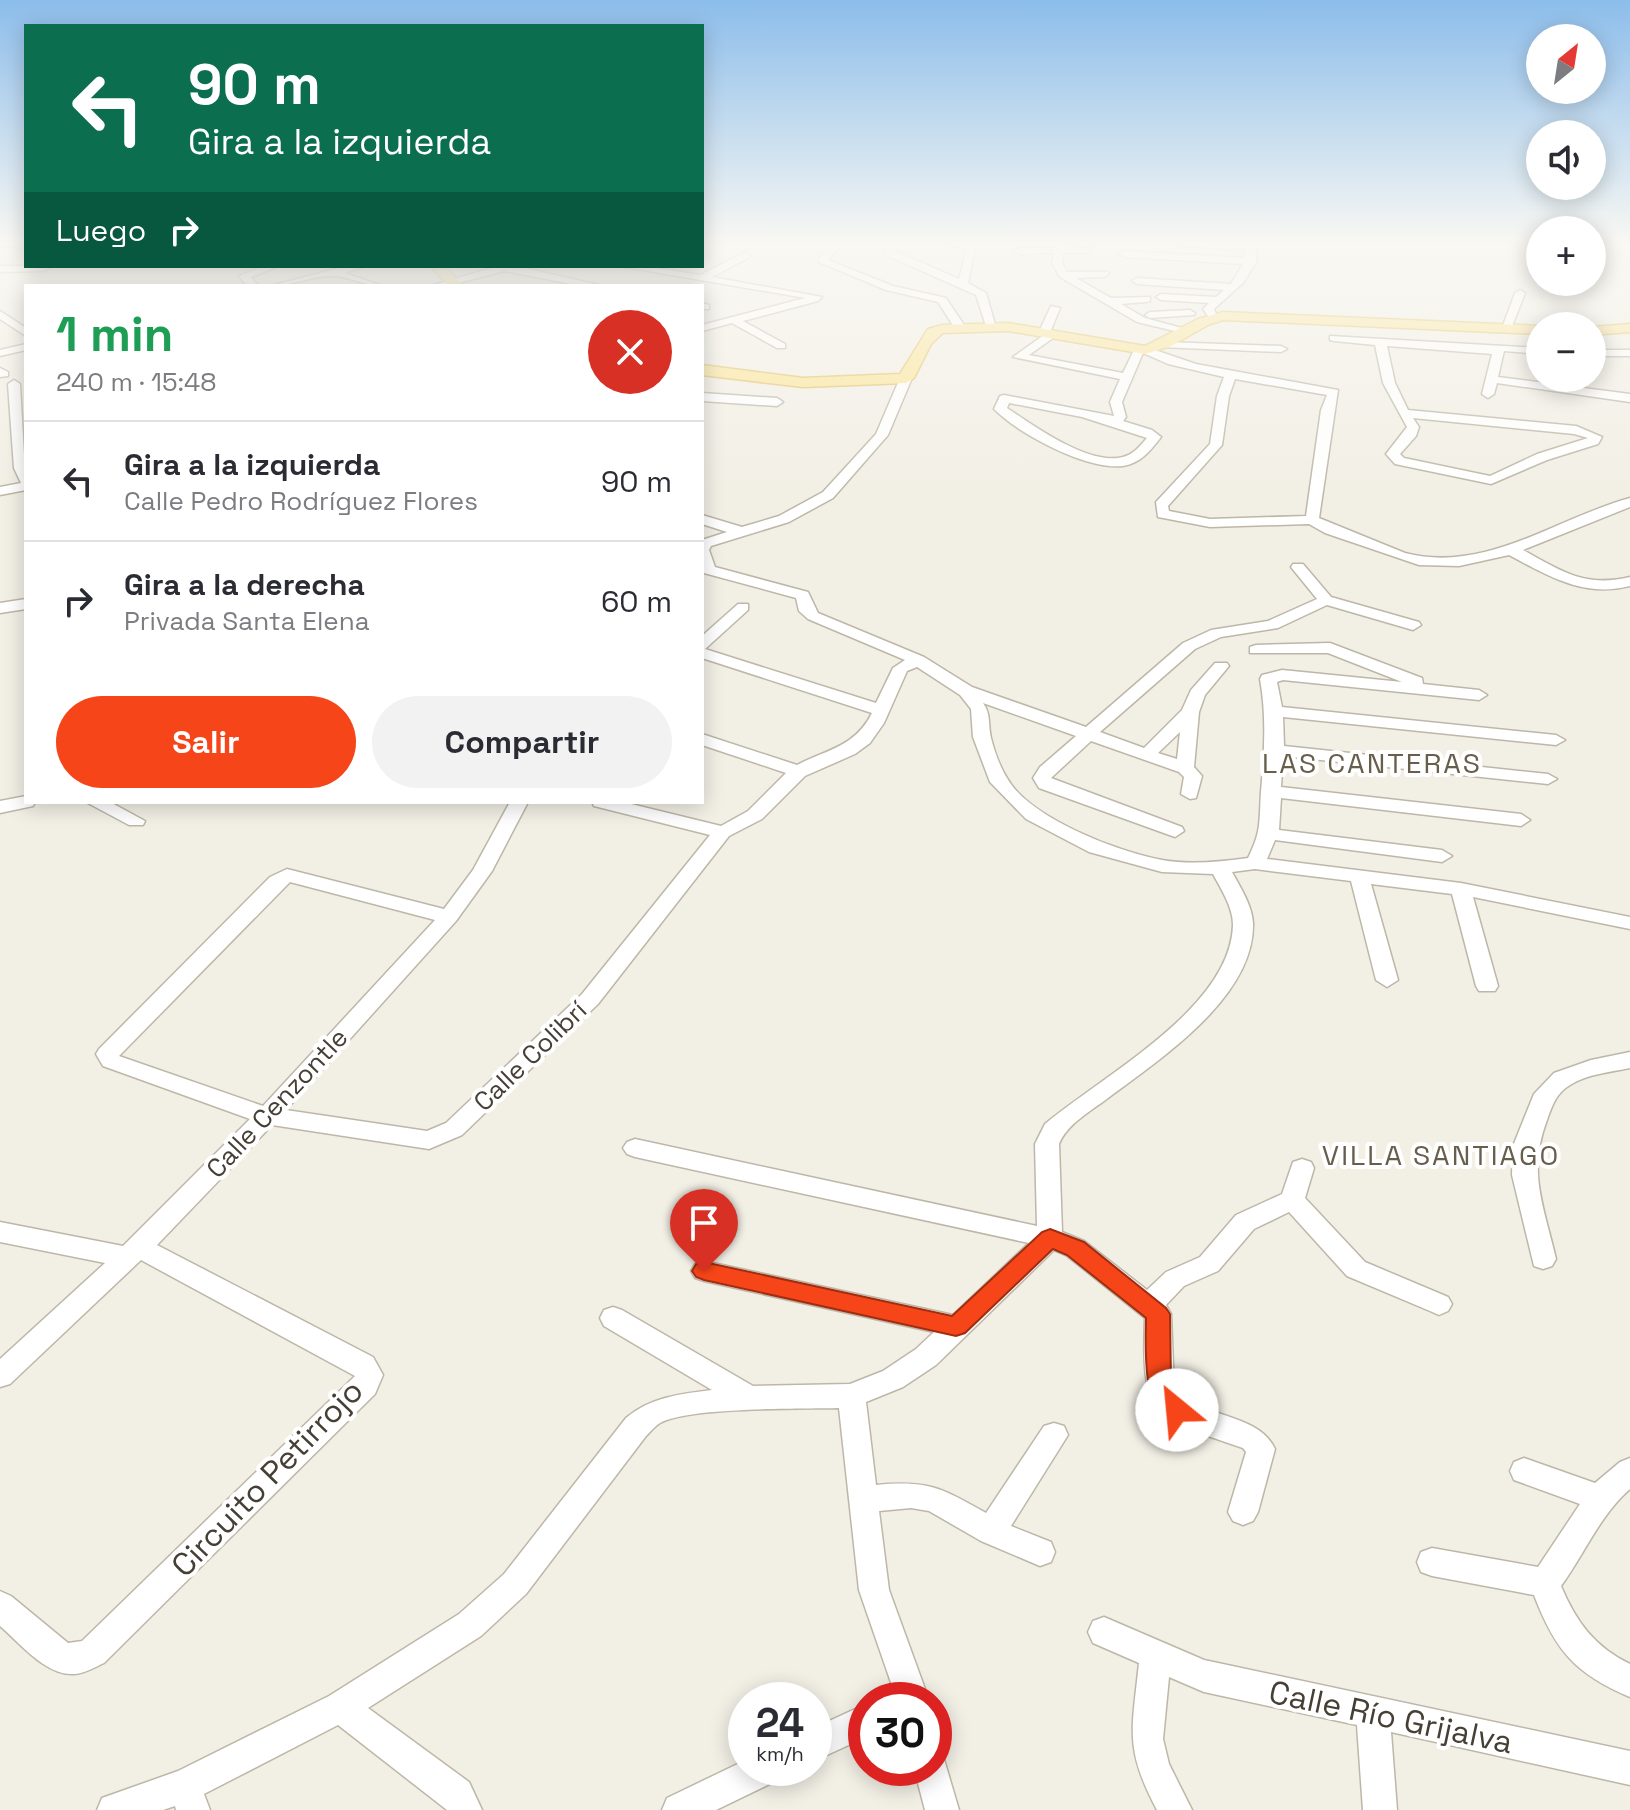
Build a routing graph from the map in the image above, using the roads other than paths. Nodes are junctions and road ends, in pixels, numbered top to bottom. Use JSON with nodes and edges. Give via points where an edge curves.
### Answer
{"nodes":[{"id":1,"x":747,"y":327,"type":"edge"},
{"id":2,"x":969,"y":327,"type":"edge"},
{"id":3,"x":1006,"y":327,"type":"edge"},
{"id":4,"x":1050,"y":327,"type":"edge"},
{"id":5,"x":1170,"y":327,"type":"edge"},
{"id":6,"x":1194,"y":327,"type":"edge"},
{"id":7,"x":1438,"y":327,"type":"edge"},
{"id":8,"x":960,"y":328,"type":"joint"},
{"id":9,"x":1630,"y":328,"type":"edge"},
{"id":10,"x":1505,"y":329,"type":"joint"},
{"id":11,"x":1526,"y":330,"type":"edge"},
{"id":12,"x":1606,"y":330,"type":"edge"},
{"id":13,"x":1187,"y":331,"type":"junction"},
{"id":14,"x":1049,"y":332,"type":"junction"},
{"id":15,"x":1334,"y":338,"type":"dead end"},
{"id":16,"x":1380,"y":341,"type":"junction"},
{"id":17,"x":1164,"y":345,"type":"junction"},
{"id":18,"x":781,"y":346,"type":"dead end"},
{"id":19,"x":24,"y":347,"type":"edge"},
{"id":20,"x":1281,"y":349,"type":"dead end"},
{"id":21,"x":1526,"y":349,"type":"edge"},
{"id":22,"x":1142,"y":350,"type":"junction"},
{"id":23,"x":1498,"y":351,"type":"junction"},
{"id":24,"x":0,"y":353,"type":"edge"},
{"id":25,"x":1606,"y":353,"type":"edge"},
{"id":26,"x":1630,"y":353,"type":"edge"},
{"id":27,"x":704,"y":370,"type":"edge"},
{"id":28,"x":737,"y":377,"type":"junction"},
{"id":29,"x":1126,"y":377,"type":"junction"},
{"id":30,"x":906,"y":378,"type":"junction"},
{"id":31,"x":1180,"y":378,"type":"dead end"},
{"id":32,"x":1230,"y":378,"type":"junction"},
{"id":33,"x":1490,"y":379,"type":"junction"},
{"id":34,"x":20,"y":382,"type":"edge"},
{"id":35,"x":0,"y":390,"type":"edge"},
{"id":36,"x":780,"y":393,"type":"junction"},
{"id":37,"x":1488,"y":394,"type":"dead end"},
{"id":38,"x":704,"y":397,"type":"edge"},
{"id":39,"x":1630,"y":398,"type":"edge"},
{"id":40,"x":722,"y":399,"type":"junction"},
{"id":41,"x":1403,"y":413,"type":"junction"},
{"id":42,"x":1116,"y":421,"type":"junction"},
{"id":43,"x":22,"y":425,"type":"edge"},
{"id":44,"x":0,"y":445,"type":"edge"},
{"id":45,"x":21,"y":446,"type":"edge"},
{"id":46,"x":24,"y":468,"type":"edge"},
{"id":47,"x":24,"y":476,"type":"edge"},
{"id":48,"x":0,"y":491,"type":"edge"},
{"id":49,"x":1630,"y":502,"type":"edge"},
{"id":50,"x":704,"y":520,"type":"edge"},
{"id":51,"x":1312,"y":520,"type":"junction"},
{"id":52,"x":741,"y":532,"type":"junction"},
{"id":53,"x":704,"y":546,"type":"edge"},
{"id":54,"x":1511,"y":550,"type":"junction"},
{"id":55,"x":1298,"y":567,"type":"dead end"},
{"id":56,"x":706,"y":572,"type":"edge"},
{"id":57,"x":1630,"y":581,"type":"edge"},
{"id":58,"x":1326,"y":600,"type":"junction"},
{"id":59,"x":743,"y":607,"type":"dead end"},
{"id":60,"x":0,"y":608,"type":"edge"},
{"id":61,"x":24,"y":610,"type":"edge"},
{"id":62,"x":1413,"y":625,"type":"dead end"},
{"id":63,"x":704,"y":643,"type":"edge"},
{"id":64,"x":1256,"y":650,"type":"dead end"},
{"id":65,"x":704,"y":654,"type":"edge"},
{"id":66,"x":918,"y":660,"type":"junction"},
{"id":67,"x":1221,"y":666,"type":"dead end"},
{"id":68,"x":966,"y":691,"type":"junction"},
{"id":69,"x":1438,"y":691,"type":"junction"},
{"id":70,"x":1479,"y":695,"type":"dead end"},
{"id":71,"x":881,"y":710,"type":"junction"},
{"id":72,"x":1274,"y":711,"type":"junction"},
{"id":73,"x":1190,"y":712,"type":"junction"},
{"id":74,"x":1089,"y":735,"type":"junction"},
{"id":75,"x":704,"y":740,"type":"edge"},
{"id":76,"x":1556,"y":740,"type":"dead end"},
{"id":77,"x":1275,"y":750,"type":"junction"},
{"id":78,"x":1146,"y":755,"type":"junction"},
{"id":79,"x":1185,"y":768,"type":"junction"},
{"id":80,"x":799,"y":772,"type":"junction"},
{"id":81,"x":1548,"y":779,"type":"dead end"},
{"id":82,"x":1270,"y":791,"type":"junction"},
{"id":83,"x":1190,"y":794,"type":"dead end"},
{"id":84,"x":24,"y":802,"type":"edge"},
{"id":85,"x":99,"y":804,"type":"edge"},
{"id":86,"x":518,"y":804,"type":"edge"},
{"id":87,"x":609,"y":804,"type":"edge"},
{"id":88,"x":0,"y":807,"type":"edge"},
{"id":89,"x":1521,"y":820,"type":"dead end"},
{"id":90,"x":136,"y":821,"type":"dead end"},
{"id":91,"x":1175,"y":831,"type":"dead end"},
{"id":92,"x":722,"y":832,"type":"junction"},
{"id":93,"x":1269,"y":834,"type":"junction"},
{"id":94,"x":1442,"y":856,"type":"dead end"},
{"id":95,"x":1255,"y":863,"type":"junction"},
{"id":96,"x":1220,"y":868,"type":"junction"},
{"id":97,"x":1359,"y":876,"type":"junction"},
{"id":98,"x":1461,"y":889,"type":"junction"},
{"id":99,"x":449,"y":917,"type":"junction"},
{"id":100,"x":1630,"y":923,"type":"edge"},
{"id":101,"x":1387,"y":980,"type":"dead end"},
{"id":102,"x":1487,"y":986,"type":"dead end"},
{"id":103,"x":1630,"y":1060,"type":"edge"},
{"id":104,"x":267,"y":1116,"type":"junction"},
{"id":105,"x":635,"y":1148,"type":"dead end"},
{"id":106,"x":1302,"y":1168,"type":"dead end"},
{"id":107,"x":1292,"y":1200,"type":"junction"},
{"id":108,"x":0,"y":1232,"type":"edge"},
{"id":109,"x":1050,"y":1238,"type":"junction"},
{"id":110,"x":134,"y":1252,"type":"junction"},
{"id":111,"x":1543,"y":1259,"type":"dead end"},
{"id":112,"x":704,"y":1271,"type":"dead end"},
{"id":113,"x":1439,"y":1304,"type":"dead end"},
{"id":114,"x":1148,"y":1306,"type":"junction"},
{"id":115,"x":613,"y":1318,"type":"dead end"},
{"id":116,"x":956,"y":1326,"type":"junction"},
{"id":117,"x":0,"y":1376,"type":"edge"},
{"id":118,"x":851,"y":1396,"type":"junction"},
{"id":119,"x":749,"y":1398,"type":"junction"},
{"id":120,"x":1054,"y":1435,"type":"dead end"},
{"id":121,"x":1524,"y":1471,"type":"dead end"},
{"id":122,"x":1630,"y":1471,"type":"edge"},
{"id":123,"x":1599,"y":1498,"type":"junction"},
{"id":124,"x":861,"y":1500,"type":"junction"},
{"id":125,"x":1243,"y":1512,"type":"dead end"},
{"id":126,"x":991,"y":1531,"type":"junction"},
{"id":127,"x":1040,"y":1552,"type":"dead end"},
{"id":128,"x":1432,"y":1562,"type":"dead end"},
{"id":129,"x":1545,"y":1583,"type":"junction"},
{"id":130,"x":0,"y":1606,"type":"edge"},
{"id":131,"x":1104,"y":1632,"type":"dead end"},
{"id":132,"x":1155,"y":1657,"type":"junction"},
{"id":133,"x":1630,"y":1681,"type":"edge"},
{"id":134,"x":905,"y":1682,"type":"edge"},
{"id":135,"x":340,"y":1707,"type":"junction"},
{"id":136,"x":1373,"y":1714,"type":"junction"},
{"id":137,"x":1630,"y":1768,"type":"edge"},
{"id":138,"x":729,"y":1786,"type":"edge"},
{"id":139,"x":936,"y":1786,"type":"edge"},
{"id":140,"x":189,"y":1798,"type":"edge"},
{"id":141,"x":114,"y":1810,"type":"edge"},
{"id":142,"x":465,"y":1810,"type":"edge"},
{"id":143,"x":679,"y":1810,"type":"edge"},
{"id":144,"x":942,"y":1810,"type":"edge"},
{"id":145,"x":1175,"y":1810,"type":"edge"},
{"id":146,"x":1380,"y":1810,"type":"edge"}],
"edges":[{"from":1,"to":18,"type":"street"},
{"from":2,"to":8,"type":"main road"},
{"from":3,"to":14,"type":"main road"},
{"from":4,"to":14,"type":"street"},
{"from":5,"to":13,"type":"street"},
{"from":6,"to":13,"type":"main road"},
{"from":7,"to":10,"type":"main road"},
{"from":8,"to":30,"type":"main road","via":[[933,332]]},
{"from":9,"to":12,"type":"main road"},
{"from":10,"to":11,"type":"main road"},
{"from":13,"to":17,"type":"main road"},
{"from":14,"to":22,"type":"main road"},
{"from":14,"to":29,"type":"street","via":[[1019,357]]},
{"from":15,"to":16,"type":"street"},
{"from":16,"to":23,"type":"street"},
{"from":16,"to":41,"type":"street","via":[[1389,383]]},
{"from":17,"to":20,"type":"street"},
{"from":17,"to":22,"type":"main road"},
{"from":19,"to":24,"type":"street"},
{"from":21,"to":23,"type":"street"},
{"from":22,"to":29,"type":"street"},
{"from":22,"to":32,"type":"street"},
{"from":23,"to":33,"type":"street"},
{"from":25,"to":26,"type":"street"},
{"from":27,"to":28,"type":"main road"},
{"from":28,"to":36,"type":"main road"},
{"from":28,"to":40,"type":"street"},
{"from":29,"to":42,"type":"street","via":[[1116,402]]},
{"from":30,"to":36,"type":"main road"},
{"from":30,"to":52,"type":"street","via":[[882,435],[839,486],[807,509]]},
{"from":31,"to":32,"type":"street"},
{"from":32,"to":51,"type":"street","via":[[1334,393]]},
{"from":32,"to":51,"type":"street","via":[[1216,445],[1161,505],[1163,514],[1210,523]]},
{"from":33,"to":37,"type":"street"},
{"from":33,"to":39,"type":"street"},
{"from":34,"to":35,"type":"street"},
{"from":34,"to":43,"type":"street"},
{"from":36,"to":40,"type":"street"},
{"from":38,"to":40,"type":"street"},
{"from":41,"to":41,"type":"street","via":[[1412,433],[1394,457],[1478,479],[1498,478],[1596,437],[1576,430]]},
{"from":42,"to":42,"type":"street","via":[[1154,433],[1148,450],[1127,461],[1089,459],[1006,413],[1000,404],[1011,399]]},
{"from":43,"to":45,"type":"street"},
{"from":44,"to":45,"type":"street"},
{"from":45,"to":46,"type":"street"},
{"from":47,"to":48,"type":"street"},
{"from":49,"to":54,"type":"street"},
{"from":50,"to":52,"type":"street"},
{"from":51,"to":54,"type":"street","via":[[1419,561],[1459,562]]},
{"from":52,"to":53,"type":"street"},
{"from":54,"to":57,"type":"street","via":[[1586,586],[1613,588]]},
{"from":55,"to":58,"type":"street"},
{"from":56,"to":66,"type":"street","via":[[795,591],[806,599],[813,616]]},
{"from":58,"to":62,"type":"street"},
{"from":58,"to":74,"type":"street","via":[[1272,625],[1203,637]]},
{"from":59,"to":63,"type":"street"},
{"from":60,"to":61,"type":"street"},
{"from":64,"to":69,"type":"street","via":[[1330,648]]},
{"from":65,"to":71,"type":"street"},
{"from":66,"to":68,"type":"street"},
{"from":66,"to":71,"type":"street","via":[[901,668]]},
{"from":67,"to":73,"type":"street","via":[[1197,694]]},
{"from":68,"to":74,"type":"street"},
{"from":68,"to":96,"type":"street","via":[[979,709],[982,737],[999,782],[1033,815],[1075,839],[1134,860]]},
{"from":69,"to":70,"type":"street"},
{"from":69,"to":72,"type":"street","via":[[1273,676],[1268,679]]},
{"from":71,"to":80,"type":"street","via":[[862,741]]},
{"from":72,"to":76,"type":"street"},
{"from":72,"to":77,"type":"street"},
{"from":73,"to":78,"type":"street"},
{"from":73,"to":79,"type":"street"},
{"from":74,"to":78,"type":"street"},
{"from":74,"to":91,"type":"street","via":[[1046,771],[1045,784]]},
{"from":75,"to":80,"type":"street"},
{"from":77,"to":81,"type":"street"},
{"from":77,"to":82,"type":"street"},
{"from":78,"to":79,"type":"street"},
{"from":79,"to":83,"type":"street","via":[[1193,776]]},
{"from":80,"to":92,"type":"street","via":[[748,823]]},
{"from":82,"to":89,"type":"street"},
{"from":82,"to":93,"type":"street"},
{"from":84,"to":88,"type":"street"},
{"from":85,"to":90,"type":"street"},
{"from":86,"to":99,"type":"street","name":"Calle Cenzontle","via":[[482,871]]},
{"from":87,"to":92,"type":"street"},
{"from":92,"to":104,"type":"street","name":"Calle Colibrí","via":[[590,999],[454,1129],[429,1140]]},
{"from":93,"to":94,"type":"street"},
{"from":93,"to":95,"type":"street"},
{"from":95,"to":96,"type":"street"},
{"from":95,"to":97,"type":"street"},
{"from":96,"to":109,"type":"street","via":[[1243,925],[1227,978],[1213,999],[1171,1036],[1053,1130],[1047,1144]]},
{"from":97,"to":98,"type":"street"},
{"from":97,"to":101,"type":"street"},
{"from":98,"to":100,"type":"street"},
{"from":98,"to":102,"type":"street"},
{"from":99,"to":104,"type":"street","name":"Calle Cenzontle"},
{"from":99,"to":104,"type":"street","name":"Calle Colibrí","via":[[287,875],[107,1054],[111,1061]]},
{"from":103,"to":111,"type":"street","via":[[1562,1079],[1545,1094],[1525,1146],[1524,1175]]},
{"from":104,"to":110,"type":"street","name":"Calle Cenzontle"},
{"from":105,"to":109,"type":"street"},
{"from":106,"to":107,"type":"street"},
{"from":107,"to":113,"type":"street","via":[[1356,1269]]},
{"from":107,"to":114,"type":"street","via":[[1245,1222],[1209,1264],[1175,1279]]},
{"from":108,"to":110,"type":"street"},
{"from":109,"to":114,"type":"street","via":[[1075,1248]]},
{"from":109,"to":116,"type":"street"},
{"from":110,"to":117,"type":"street","name":"Calle Cenzontle"},
{"from":110,"to":130,"type":"street","name":"Circuito Petirrojo","via":[[363,1365],[369,1375],[365,1386],[93,1652],[62,1658]]},
{"from":112,"to":116,"type":"street"},
{"from":114,"to":125,"type":"street","via":[[1158,1314],[1163,1396],[1177,1410],[1253,1439],[1261,1449]]},
{"from":115,"to":119,"type":"street"},
{"from":116,"to":118,"type":"street","via":[[926,1357],[893,1379]]},
{"from":118,"to":119,"type":"street"},
{"from":118,"to":124,"type":"street"},
{"from":119,"to":135,"type":"street","via":[[651,1414],[515,1584],[470,1625]]},
{"from":120,"to":126,"type":"street"},
{"from":121,"to":123,"type":"street"},
{"from":122,"to":123,"type":"street"},
{"from":123,"to":129,"type":"street"},
{"from":124,"to":126,"type":"street","via":[[911,1495],[934,1499]]},
{"from":124,"to":134,"type":"street","via":[[874,1590]]},
{"from":126,"to":127,"type":"street"},
{"from":128,"to":129,"type":"street"},
{"from":129,"to":133,"type":"street","via":[[1561,1624],[1596,1664]]},
{"from":131,"to":132,"type":"street","name":"Calle Río Grijalva"},
{"from":132,"to":136,"type":"street","name":"Calle Río Grijalva","via":[[1204,1676]]},
{"from":132,"to":145,"type":"street","via":[[1147,1739],[1153,1769]]},
{"from":135,"to":140,"type":"street"},
{"from":135,"to":142,"type":"street","via":[[457,1794]]},
{"from":136,"to":137,"type":"street","name":"Calle Río Grijalva"},
{"from":136,"to":146,"type":"street"},
{"from":138,"to":143,"type":"street"},
{"from":139,"to":144,"type":"street"},
{"from":140,"to":141,"type":"street"}]}
